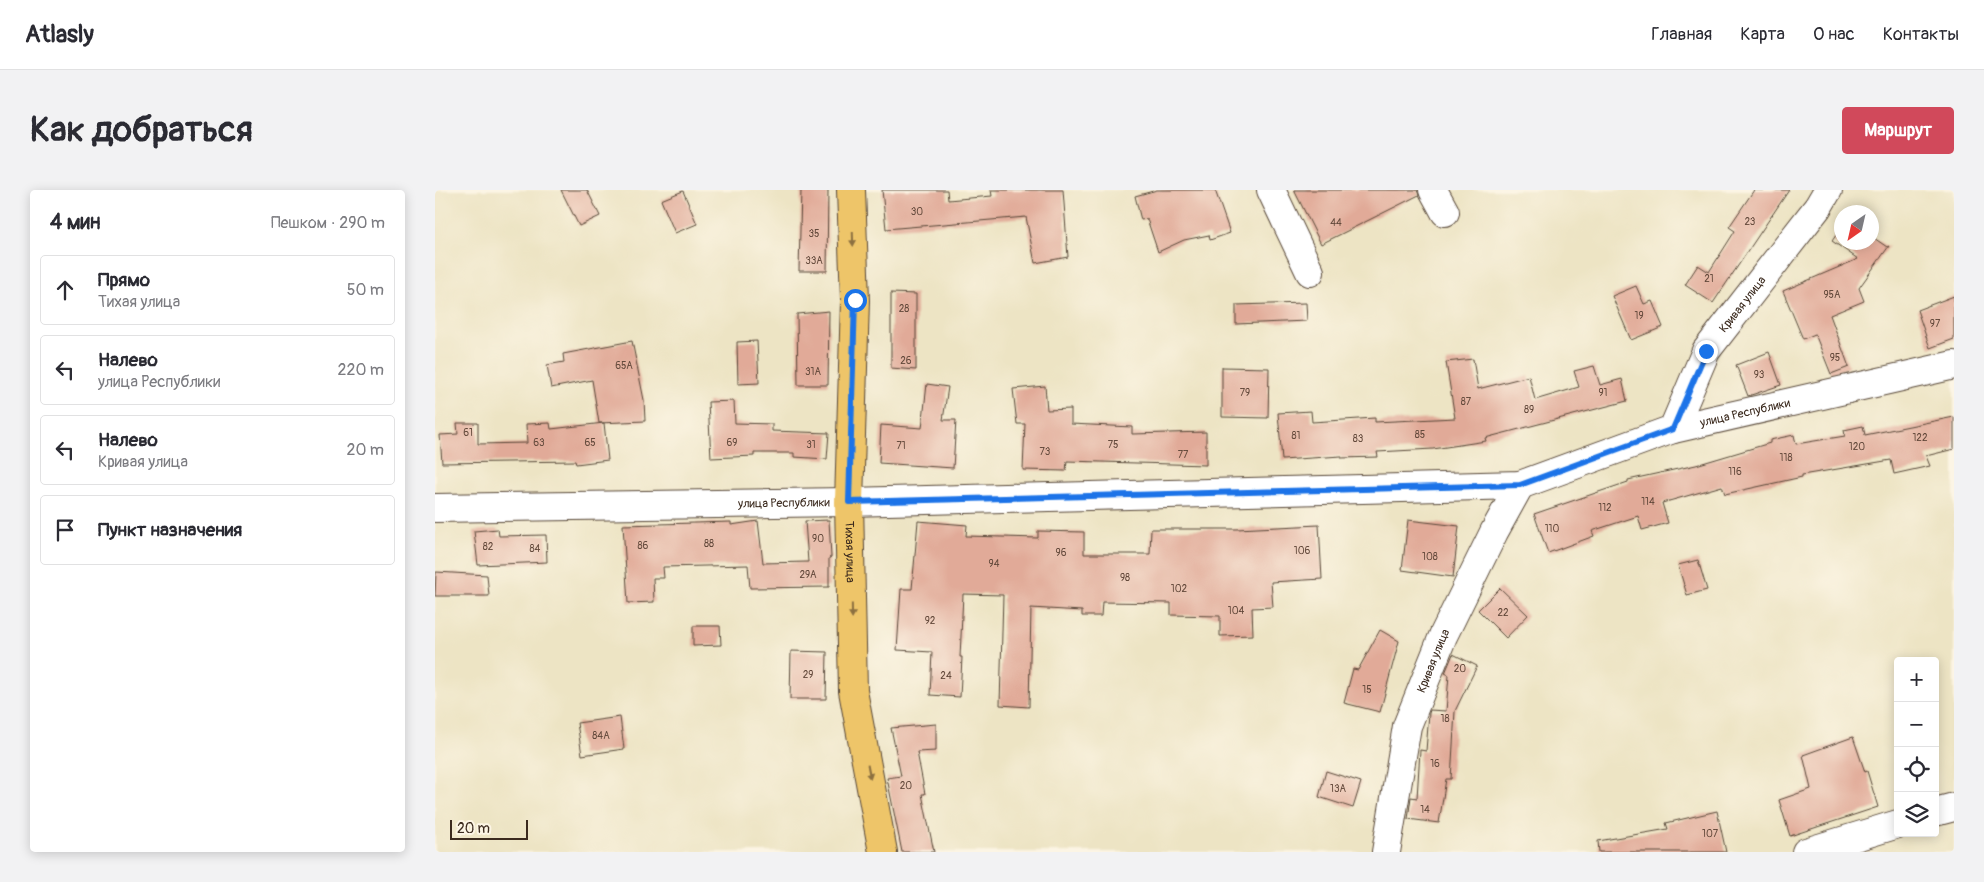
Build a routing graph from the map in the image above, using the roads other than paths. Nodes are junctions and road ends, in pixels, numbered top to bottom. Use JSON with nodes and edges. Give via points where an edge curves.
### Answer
{"nodes":[{"id":1,"x":851,"y":190,"type":"edge"},
{"id":2,"x":1271,"y":190,"type":"edge"},
{"id":3,"x":1828,"y":190,"type":"edge"},
{"id":4,"x":1310,"y":272,"type":"dead end"},
{"id":5,"x":1954,"y":366,"type":"edge"},
{"id":6,"x":1673,"y":429,"type":"junction"},
{"id":7,"x":1520,"y":485,"type":"junction"},
{"id":8,"x":849,"y":502,"type":"junction"},
{"id":9,"x":435,"y":508,"type":"edge"},
{"id":10,"x":1954,"y":807,"type":"edge"},
{"id":11,"x":1939,"y":811,"type":"edge"},
{"id":12,"x":1894,"y":825,"type":"edge"},
{"id":13,"x":883,"y":852,"type":"edge"},
{"id":14,"x":1386,"y":852,"type":"edge"},
{"id":15,"x":1806,"y":852,"type":"edge"}],
"edges":[{"from":1,"to":8,"type":"main road","name":"Тихая улица","one_way":true,"via":[[855,300]]},
{"from":2,"to":4,"type":"street"},
{"from":3,"to":6,"type":"street","name":"Кривая улица","via":[[1706,351]]},
{"from":5,"to":6,"type":"street","name":"улица Республики"},
{"from":6,"to":7,"type":"street","name":"улица Республики"},
{"from":7,"to":8,"type":"street","name":"улица Республики"},
{"from":7,"to":14,"type":"street","name":"Кривая улица","via":[[1493,532],[1443,636],[1407,726]]},
{"from":8,"to":9,"type":"street","name":"улица Республики"},
{"from":8,"to":13,"type":"main road","name":"Тихая улица","one_way":true,"via":[[853,691]]},
{"from":10,"to":11,"type":"street"},
{"from":12,"to":15,"type":"street"}]}
